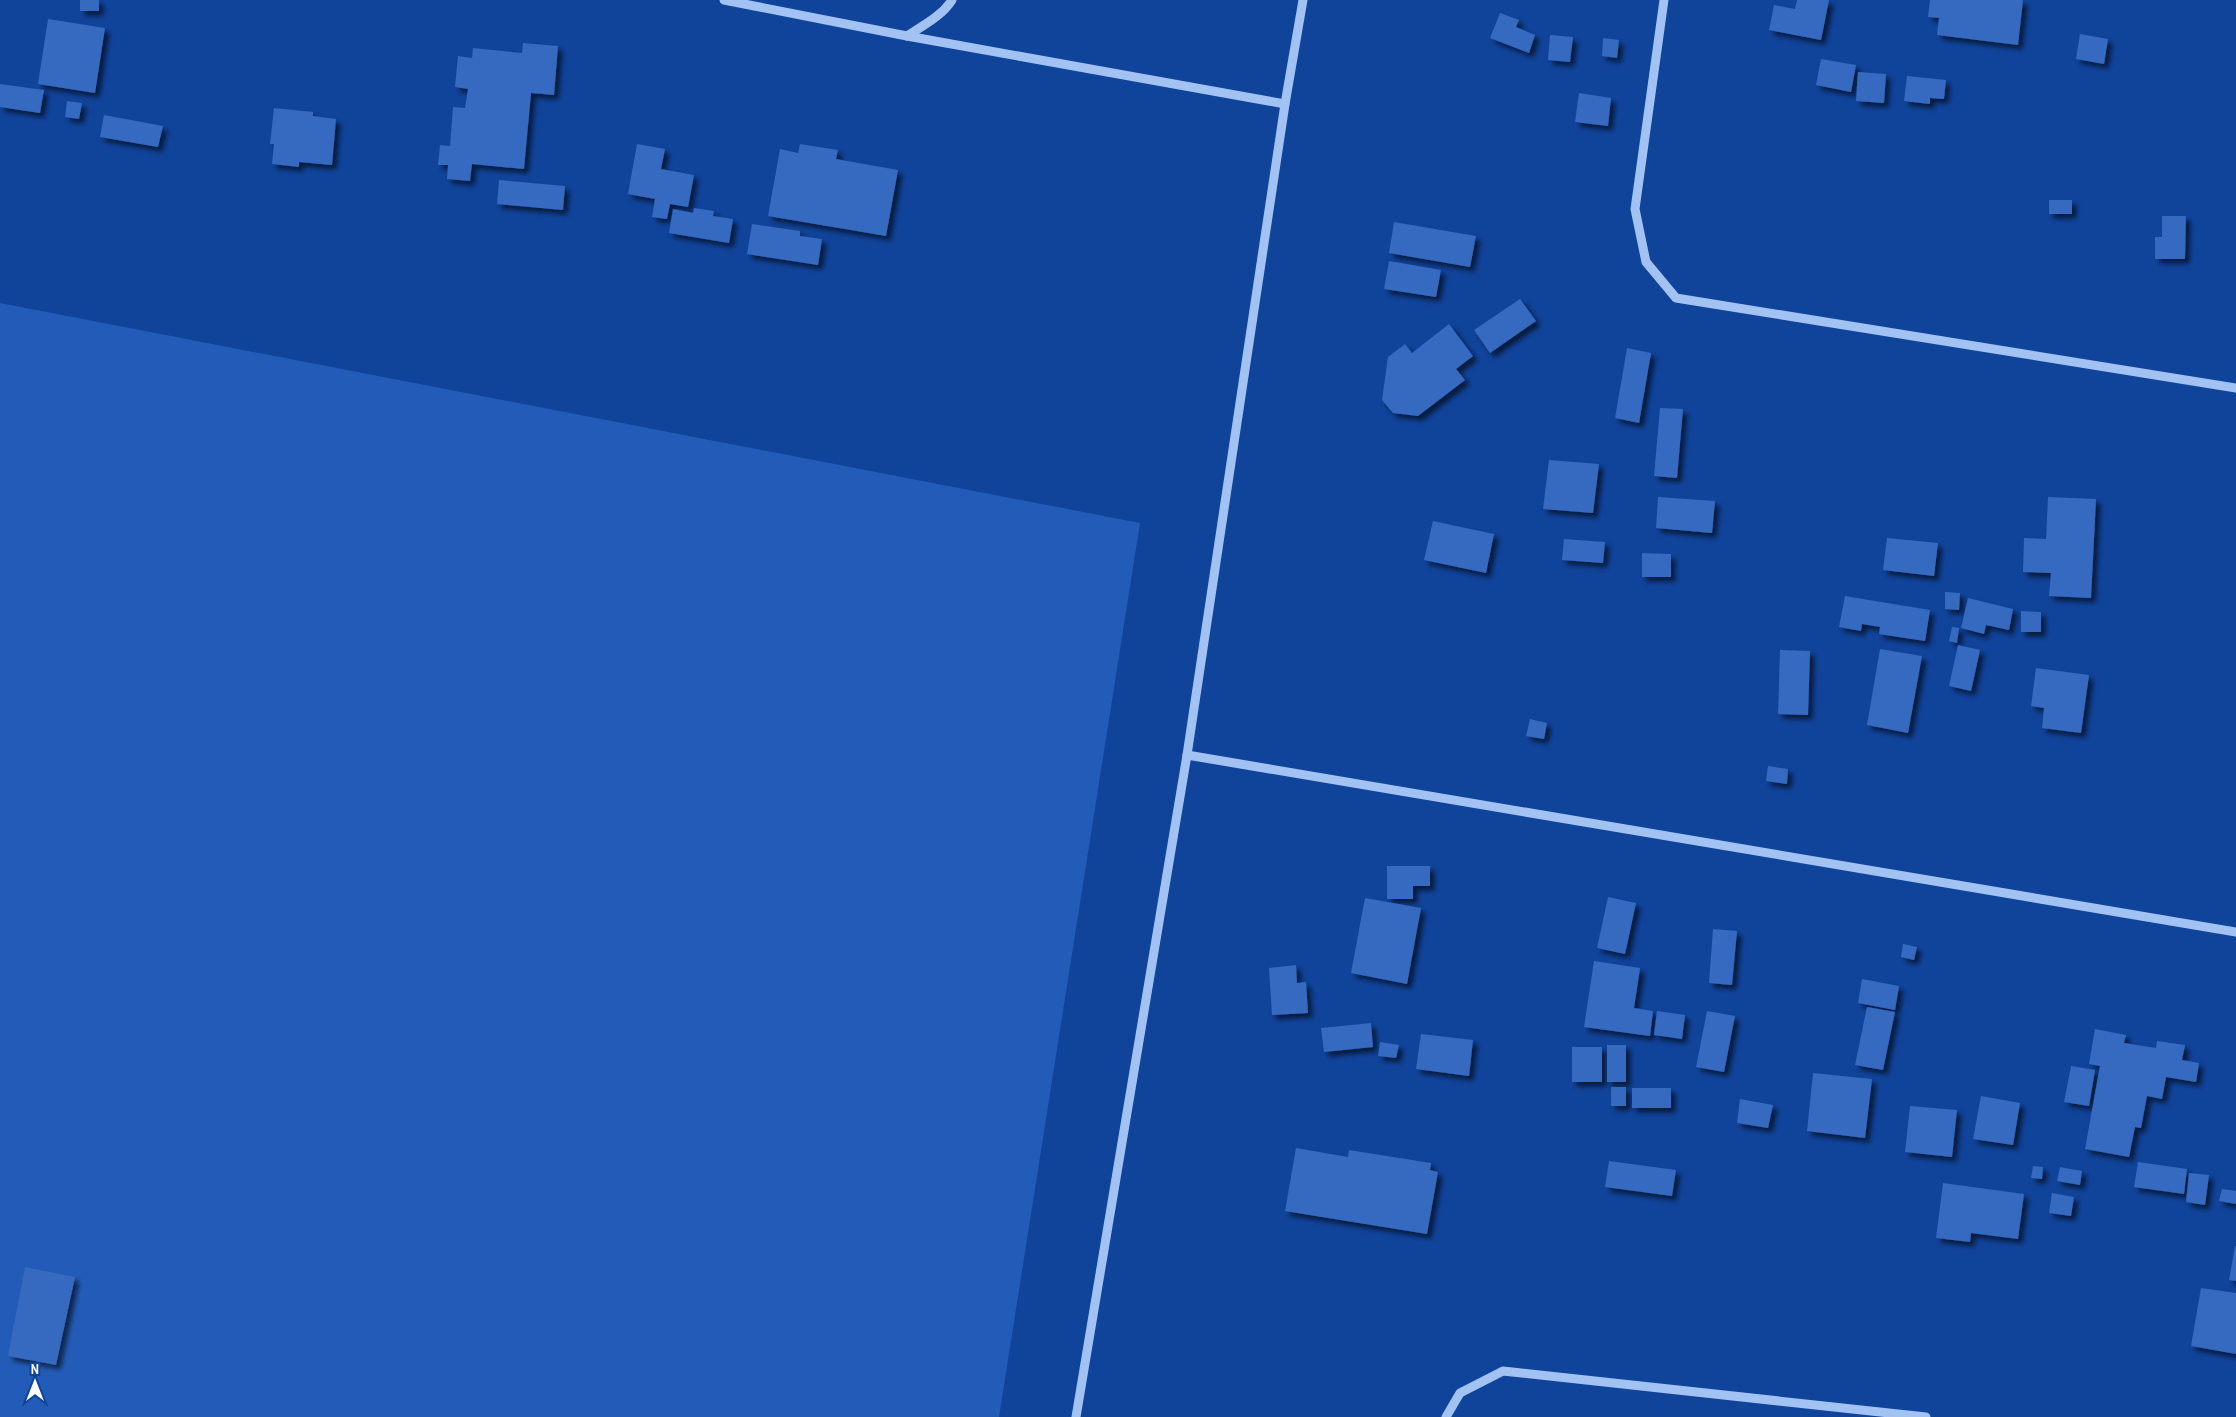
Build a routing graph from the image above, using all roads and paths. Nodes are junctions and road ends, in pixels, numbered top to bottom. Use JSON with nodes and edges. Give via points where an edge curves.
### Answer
{"nodes":[{"id":1,"x":724,"y":0,"type":"edge"},
{"id":2,"x":952,"y":0,"type":"edge"},
{"id":3,"x":1303,"y":0,"type":"edge"},
{"id":4,"x":1664,"y":0,"type":"edge"},
{"id":5,"x":907,"y":36,"type":"junction"},
{"id":6,"x":1285,"y":104,"type":"junction"},
{"id":7,"x":2236,"y":388,"type":"edge"},
{"id":8,"x":1187,"y":754,"type":"junction"},
{"id":9,"x":2236,"y":932,"type":"edge"},
{"id":10,"x":1911,"y":1416,"type":"edge"},
{"id":11,"x":1076,"y":1417,"type":"edge"},
{"id":12,"x":1446,"y":1417,"type":"edge"},
{"id":13,"x":1926,"y":1417,"type":"edge"}],
"edges":[{"from":1,"to":5,"type":"street"},
{"from":2,"to":5,"type":"street","via":[[931,21]]},
{"from":3,"to":6,"type":"street"},
{"from":4,"to":7,"type":"street","via":[[1635,209],[1646,262],[1676,298]]},
{"from":5,"to":6,"type":"street"},
{"from":6,"to":8,"type":"street"},
{"from":8,"to":9,"type":"street"},
{"from":8,"to":11,"type":"street"},
{"from":10,"to":12,"type":"street","via":[[1502,1371],[1460,1393]]},
{"from":10,"to":13,"type":"street"}]}
